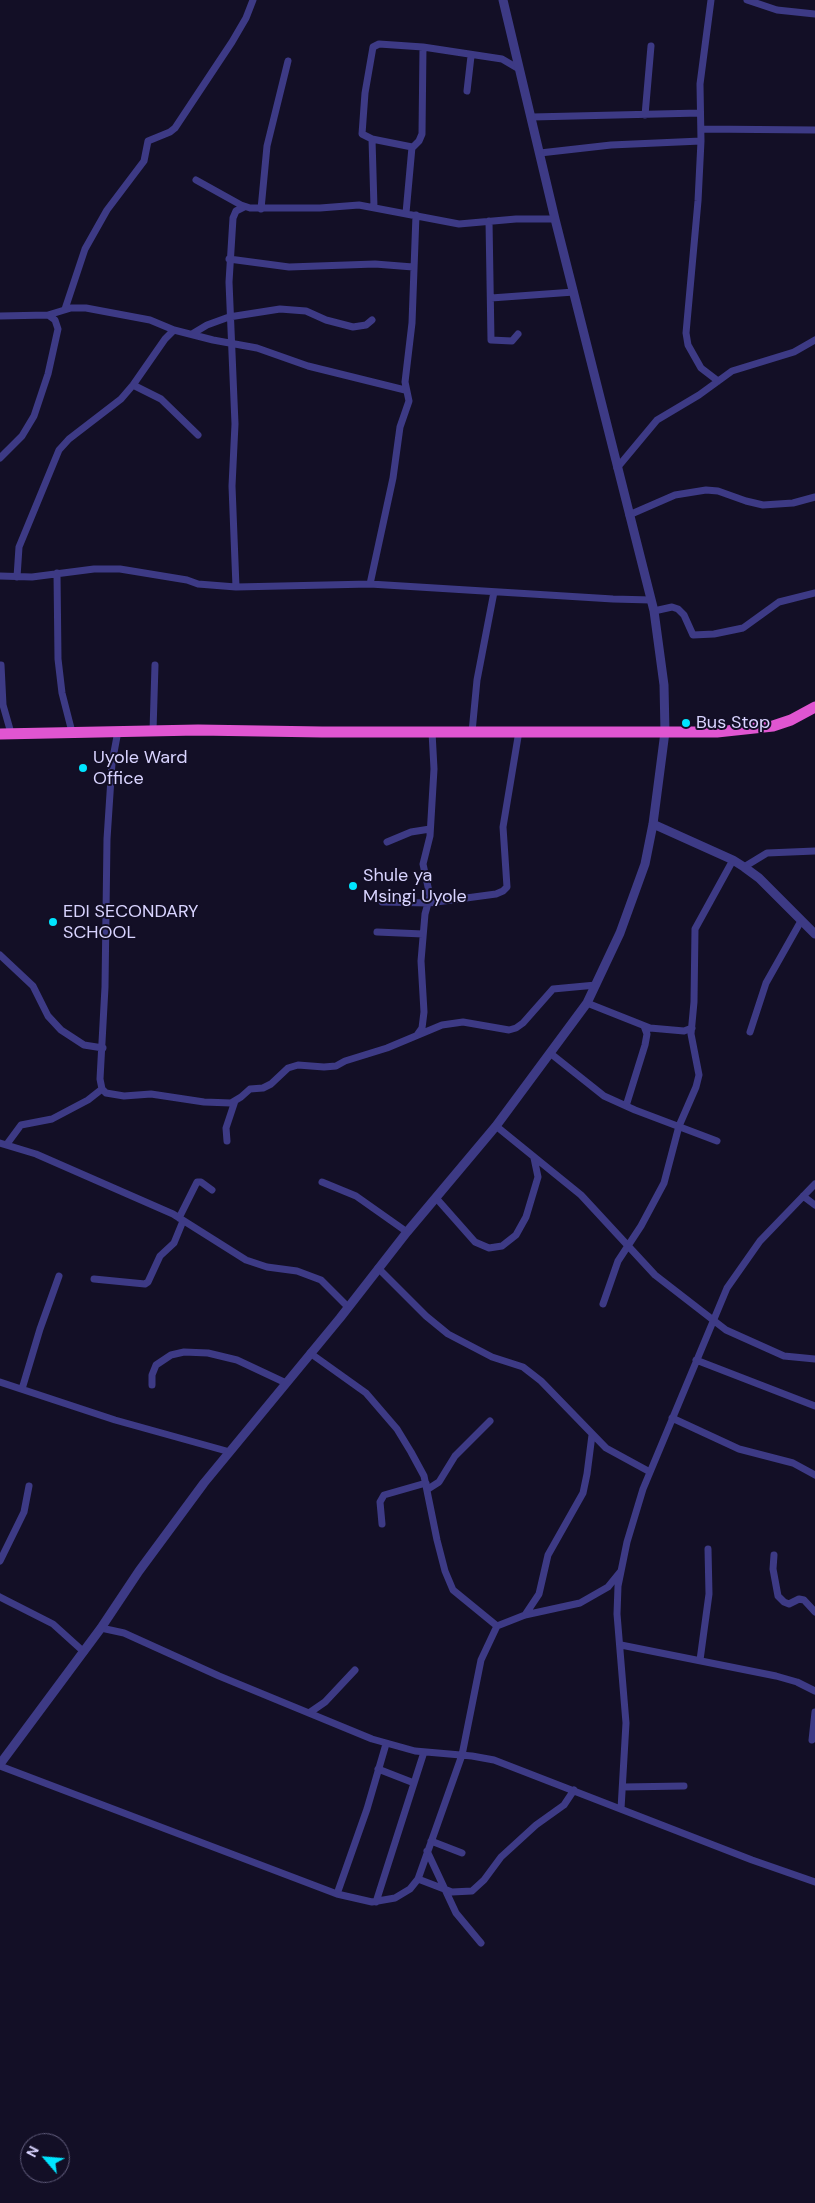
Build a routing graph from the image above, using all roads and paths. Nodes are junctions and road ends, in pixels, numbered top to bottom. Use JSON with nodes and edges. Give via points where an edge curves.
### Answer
{"nodes":[{"id":1,"x":252,"y":0,"type":"edge"},
{"id":2,"x":503,"y":0,"type":"edge"},
{"id":3,"x":711,"y":0,"type":"edge"},
{"id":4,"x":747,"y":0,"type":"edge"},
{"id":5,"x":815,"y":14,"type":"edge"},
{"id":6,"x":652,"y":46,"type":"dead end"},
{"id":7,"x":422,"y":47,"type":"junction"},
{"id":8,"x":471,"y":56,"type":"junction"},
{"id":9,"x":288,"y":61,"type":"dead end"},
{"id":10,"x":519,"y":69,"type":"junction"},
{"id":11,"x":467,"y":91,"type":"dead end"},
{"id":12,"x":700,"y":114,"type":"junction"},
{"id":13,"x":645,"y":115,"type":"junction"},
{"id":14,"x":532,"y":118,"type":"junction"},
{"id":15,"x":701,"y":130,"type":"junction"},
{"id":16,"x":815,"y":130,"type":"edge"},
{"id":17,"x":372,"y":138,"type":"junction"},
{"id":18,"x":701,"y":142,"type":"junction"},
{"id":19,"x":412,"y":148,"type":"junction"},
{"id":20,"x":540,"y":153,"type":"junction"},
{"id":21,"x":196,"y":180,"type":"dead end"},
{"id":22,"x":244,"y":207,"type":"junction"},
{"id":23,"x":374,"y":207,"type":"junction"},
{"id":24,"x":261,"y":209,"type":"junction"},
{"id":25,"x":406,"y":213,"type":"junction"},
{"id":26,"x":416,"y":214,"type":"junction"},
{"id":27,"x":554,"y":219,"type":"junction"},
{"id":28,"x":489,"y":221,"type":"junction"},
{"id":29,"x":230,"y":259,"type":"junction"},
{"id":30,"x":414,"y":267,"type":"junction"},
{"id":31,"x":574,"y":292,"type":"junction"},
{"id":32,"x":491,"y":298,"type":"junction"},
{"id":33,"x":65,"y":310,"type":"junction"},
{"id":34,"x":48,"y":315,"type":"junction"},
{"id":35,"x":0,"y":316,"type":"edge"},
{"id":36,"x":229,"y":317,"type":"junction"},
{"id":37,"x":372,"y":320,"type":"dead end"},
{"id":38,"x":174,"y":330,"type":"junction"},
{"id":39,"x":192,"y":334,"type":"junction"},
{"id":40,"x":518,"y":334,"type":"dead end"},
{"id":41,"x":815,"y":340,"type":"edge"},
{"id":42,"x":231,"y":344,"type":"junction"},
{"id":43,"x":718,"y":381,"type":"junction"},
{"id":44,"x":133,"y":385,"type":"junction"},
{"id":45,"x":405,"y":390,"type":"junction"},
{"id":46,"x":198,"y":435,"type":"dead end"},
{"id":47,"x":0,"y":458,"type":"edge"},
{"id":48,"x":617,"y":468,"type":"junction"},
{"id":49,"x":815,"y":497,"type":"edge"},
{"id":50,"x":629,"y":514,"type":"junction"},
{"id":51,"x":57,"y":574,"type":"junction"},
{"id":52,"x":0,"y":576,"type":"edge"},
{"id":53,"x":18,"y":577,"type":"junction"},
{"id":54,"x":370,"y":584,"type":"junction"},
{"id":55,"x":236,"y":587,"type":"junction"},
{"id":56,"x":494,"y":592,"type":"junction"},
{"id":57,"x":815,"y":593,"type":"edge"},
{"id":58,"x":651,"y":600,"type":"junction"},
{"id":59,"x":654,"y":611,"type":"junction"},
{"id":60,"x":1,"y":665,"type":"edge"},
{"id":61,"x":155,"y":665,"type":"dead end"},
{"id":62,"x":815,"y":707,"type":"edge"},
{"id":63,"x":153,"y":730,"type":"junction"},
{"id":64,"x":118,"y":731,"type":"junction"},
{"id":65,"x":519,"y":731,"type":"junction"},
{"id":66,"x":72,"y":732,"type":"junction"},
{"id":67,"x":432,"y":732,"type":"junction"},
{"id":68,"x":472,"y":732,"type":"junction"},
{"id":69,"x":665,"y":732,"type":"junction"},
{"id":70,"x":6,"y":733,"type":"edge"},
{"id":71,"x":653,"y":824,"type":"junction"},
{"id":72,"x":430,"y":829,"type":"junction"},
{"id":73,"x":388,"y":842,"type":"dead end"},
{"id":74,"x":815,"y":850,"type":"edge"},
{"id":75,"x":733,"y":860,"type":"junction"},
{"id":76,"x":744,"y":867,"type":"junction"},
{"id":77,"x":382,"y":902,"type":"dead end"},
{"id":78,"x":428,"y":903,"type":"junction"},
{"id":79,"x":800,"y":922,"type":"junction"},
{"id":80,"x":377,"y":932,"type":"dead end"},
{"id":81,"x":423,"y":934,"type":"junction"},
{"id":82,"x":815,"y":934,"type":"edge"},
{"id":83,"x":0,"y":955,"type":"edge"},
{"id":84,"x":596,"y":985,"type":"junction"},
{"id":85,"x":587,"y":1003,"type":"junction"},
{"id":86,"x":644,"y":1026,"type":"junction"},
{"id":87,"x":692,"y":1028,"type":"junction"},
{"id":88,"x":750,"y":1032,"type":"dead end"},
{"id":89,"x":417,"y":1035,"type":"junction"},
{"id":90,"x":103,"y":1048,"type":"junction"},
{"id":91,"x":550,"y":1053,"type":"junction"},
{"id":92,"x":102,"y":1089,"type":"junction"},
{"id":93,"x":235,"y":1101,"type":"junction"},
{"id":94,"x":626,"y":1106,"type":"junction"},
{"id":95,"x":496,"y":1126,"type":"junction"},
{"id":96,"x":679,"y":1126,"type":"junction"},
{"id":97,"x":227,"y":1140,"type":"dead end"},
{"id":98,"x":717,"y":1141,"type":"dead end"},
{"id":99,"x":3,"y":1143,"type":"edge"},
{"id":100,"x":534,"y":1158,"type":"junction"},
{"id":101,"x":322,"y":1182,"type":"dead end"},
{"id":102,"x":815,"y":1184,"type":"edge"},
{"id":103,"x":212,"y":1190,"type":"dead end"},
{"id":104,"x":803,"y":1196,"type":"junction"},
{"id":105,"x":436,"y":1199,"type":"junction"},
{"id":106,"x":815,"y":1205,"type":"edge"},
{"id":107,"x":181,"y":1219,"type":"junction"},
{"id":108,"x":407,"y":1232,"type":"junction"},
{"id":109,"x":627,"y":1247,"type":"junction"},
{"id":110,"x":378,"y":1268,"type":"junction"},
{"id":111,"x":59,"y":1276,"type":"dead end"},
{"id":112,"x":94,"y":1279,"type":"dead end"},
{"id":113,"x":603,"y":1304,"type":"dead end"},
{"id":114,"x":348,"y":1307,"type":"junction"},
{"id":115,"x":713,"y":1318,"type":"junction"},
{"id":116,"x":310,"y":1353,"type":"junction"},
{"id":117,"x":815,"y":1359,"type":"edge"},
{"id":118,"x":696,"y":1360,"type":"junction"},
{"id":119,"x":0,"y":1382,"type":"edge"},
{"id":120,"x":286,"y":1383,"type":"junction"},
{"id":121,"x":152,"y":1384,"type":"dead end"},
{"id":122,"x":22,"y":1389,"type":"junction"},
{"id":123,"x":815,"y":1406,"type":"edge"},
{"id":124,"x":672,"y":1418,"type":"junction"},
{"id":125,"x":490,"y":1421,"type":"dead end"},
{"id":126,"x":592,"y":1435,"type":"junction"},
{"id":127,"x":230,"y":1452,"type":"junction"},
{"id":128,"x":650,"y":1472,"type":"junction"},
{"id":129,"x":815,"y":1475,"type":"edge"},
{"id":130,"x":29,"y":1486,"type":"dead end"},
{"id":131,"x":427,"y":1486,"type":"junction"},
{"id":132,"x":382,"y":1524,"type":"dead end"},
{"id":133,"x":708,"y":1549,"type":"dead end"},
{"id":134,"x":774,"y":1555,"type":"dead end"},
{"id":135,"x":0,"y":1561,"type":"edge"},
{"id":136,"x":620,"y":1571,"type":"junction"},
{"id":137,"x":0,"y":1597,"type":"edge"},
{"id":138,"x":815,"y":1612,"type":"edge"},
{"id":139,"x":526,"y":1614,"type":"junction"},
{"id":140,"x":497,"y":1626,"type":"junction"},
{"id":141,"x":101,"y":1628,"type":"junction"},
{"id":142,"x":621,"y":1645,"type":"junction"},
{"id":143,"x":84,"y":1652,"type":"junction"},
{"id":144,"x":700,"y":1660,"type":"junction"},
{"id":145,"x":355,"y":1670,"type":"dead end"},
{"id":146,"x":815,"y":1691,"type":"edge"},
{"id":147,"x":815,"y":1712,"type":"edge"},
{"id":148,"x":309,"y":1713,"type":"junction"},
{"id":149,"x":812,"y":1740,"type":"dead end"},
{"id":150,"x":386,"y":1744,"type":"junction"},
{"id":151,"x":424,"y":1752,"type":"junction"},
{"id":152,"x":462,"y":1755,"type":"junction"},
{"id":153,"x":0,"y":1765,"type":"edge"},
{"id":154,"x":378,"y":1769,"type":"junction"},
{"id":155,"x":414,"y":1783,"type":"junction"},
{"id":156,"x":684,"y":1786,"type":"dead end"},
{"id":157,"x":623,"y":1787,"type":"junction"},
{"id":158,"x":574,"y":1790,"type":"junction"},
{"id":159,"x":621,"y":1809,"type":"junction"},
{"id":160,"x":431,"y":1840,"type":"junction"},
{"id":161,"x":427,"y":1851,"type":"junction"},
{"id":162,"x":462,"y":1852,"type":"dead end"},
{"id":163,"x":418,"y":1878,"type":"junction"},
{"id":164,"x":815,"y":1882,"type":"edge"},
{"id":165,"x":447,"y":1891,"type":"junction"},
{"id":166,"x":337,"y":1894,"type":"junction"},
{"id":167,"x":376,"y":1902,"type":"junction"},
{"id":168,"x":481,"y":1943,"type":"dead end"}],
"edges":[{"from":1,"to":33,"type":"street","via":[[242,25],[175,128],[148,141],[144,161],[107,210],[85,249]]},
{"from":2,"to":10,"type":"street"},
{"from":3,"to":12,"type":"street","via":[[702,65]]},
{"from":4,"to":5,"type":"street","via":[[777,10]]},
{"from":6,"to":13,"type":"street"},
{"from":7,"to":8,"type":"street"},
{"from":7,"to":17,"type":"street","via":[[379,44],[372,48],[362,133]]},
{"from":7,"to":19,"type":"street","via":[[422,134]]},
{"from":8,"to":10,"type":"street","via":[[502,60]]},
{"from":8,"to":11,"type":"street"},
{"from":9,"to":24,"type":"street","via":[[267,146]]},
{"from":10,"to":14,"type":"street"},
{"from":12,"to":13,"type":"street"},
{"from":12,"to":15,"type":"street"},
{"from":13,"to":14,"type":"street"},
{"from":14,"to":20,"type":"street"},
{"from":15,"to":16,"type":"street"},
{"from":15,"to":18,"type":"street"},
{"from":17,"to":19,"type":"street"},
{"from":17,"to":23,"type":"street"},
{"from":18,"to":20,"type":"street","via":[[611,145]]},
{"from":18,"to":43,"type":"street","via":[[686,338],[701,368]]},
{"from":19,"to":25,"type":"street"},
{"from":20,"to":27,"type":"street"},
{"from":21,"to":22,"type":"street"},
{"from":22,"to":24,"type":"street"},
{"from":22,"to":29,"type":"street","via":[[236,211],[233,218]]},
{"from":23,"to":24,"type":"street"},
{"from":23,"to":25,"type":"street"},
{"from":25,"to":26,"type":"street"},
{"from":26,"to":28,"type":"street","via":[[451,223]]},
{"from":26,"to":30,"type":"street"},
{"from":27,"to":28,"type":"street"},
{"from":27,"to":31,"type":"street"},
{"from":28,"to":32,"type":"street"},
{"from":29,"to":30,"type":"street","via":[[288,267],[375,264]]},
{"from":29,"to":36,"type":"street"},
{"from":30,"to":45,"type":"street"},
{"from":31,"to":32,"type":"street"},
{"from":31,"to":48,"type":"street"},
{"from":32,"to":40,"type":"street","via":[[491,341],[512,341]]},
{"from":33,"to":34,"type":"street"},
{"from":33,"to":38,"type":"street","via":[[101,310],[150,320]]},
{"from":34,"to":35,"type":"street"},
{"from":34,"to":47,"type":"street","via":[[55,320],[58,329],[43,393],[29,425]]},
{"from":36,"to":37,"type":"street","via":[[280,309],[306,311],[353,327],[366,325]]},
{"from":36,"to":39,"type":"street"},
{"from":36,"to":42,"type":"street"},
{"from":38,"to":39,"type":"street"},
{"from":38,"to":44,"type":"street","via":[[161,343]]},
{"from":39,"to":42,"type":"street"},
{"from":41,"to":43,"type":"street","via":[[794,352],[732,371]]},
{"from":42,"to":45,"type":"street","via":[[257,348],[308,366]]},
{"from":42,"to":55,"type":"street"},
{"from":43,"to":48,"type":"street","via":[[654,422]]},
{"from":44,"to":46,"type":"street","via":[[161,399]]},
{"from":44,"to":53,"type":"street","via":[[112,407],[69,438],[60,450],[20,547]]},
{"from":45,"to":54,"type":"street","via":[[408,403],[400,427],[393,478]]},
{"from":48,"to":50,"type":"street"},
{"from":49,"to":50,"type":"street","via":[[793,503],[763,505],[706,490],[675,495]]},
{"from":50,"to":58,"type":"street"},
{"from":51,"to":53,"type":"street"},
{"from":51,"to":55,"type":"street","via":[[120,569],[198,584]]},
{"from":51,"to":66,"type":"street","via":[[59,666]]},
{"from":52,"to":53,"type":"street"},
{"from":54,"to":55,"type":"street"},
{"from":54,"to":56,"type":"street"},
{"from":56,"to":58,"type":"street"},
{"from":56,"to":68,"type":"street","via":[[477,680]]},
{"from":57,"to":59,"type":"street","via":[[779,602],[743,628],[714,634],[693,635],[678,609]]},
{"from":58,"to":59,"type":"street"},
{"from":59,"to":69,"type":"street","via":[[664,685]]},
{"from":60,"to":70,"type":"street"},
{"from":61,"to":63,"type":"street"},
{"from":62,"to":69,"type":"highway","via":[[791,720],[758,729]]},
{"from":63,"to":64,"type":"highway"},
{"from":63,"to":67,"type":"highway"},
{"from":64,"to":66,"type":"highway"},
{"from":64,"to":90,"type":"street","via":[[112,762],[107,838]]},
{"from":65,"to":68,"type":"highway"},
{"from":65,"to":69,"type":"highway"},
{"from":65,"to":78,"type":"street","via":[[503,827],[507,887],[487,895]]},
{"from":66,"to":70,"type":"highway"},
{"from":67,"to":68,"type":"highway"},
{"from":67,"to":72,"type":"street","via":[[434,769]]},
{"from":69,"to":71,"type":"street"},
{"from":71,"to":75,"type":"street"},
{"from":71,"to":84,"type":"street","via":[[635,895]]},
{"from":72,"to":73,"type":"street","via":[[411,832]]},
{"from":72,"to":78,"type":"street","via":[[423,864],[430,896]]},
{"from":74,"to":76,"type":"street","via":[[767,853]]},
{"from":75,"to":76,"type":"street"},
{"from":75,"to":87,"type":"street","via":[[695,929]]},
{"from":76,"to":79,"type":"street","via":[[769,888]]},
{"from":77,"to":78,"type":"street"},
{"from":78,"to":81,"type":"street"},
{"from":79,"to":82,"type":"street"},
{"from":79,"to":88,"type":"street","via":[[766,983]]},
{"from":80,"to":81,"type":"street"},
{"from":81,"to":89,"type":"street","via":[[424,1012],[422,1028]]},
{"from":83,"to":90,"type":"street","via":[[32,986],[48,1016],[61,1030],[84,1045]]},
{"from":84,"to":85,"type":"street"},
{"from":84,"to":89,"type":"street","via":[[553,989],[524,1023],[509,1030],[463,1022],[434,1027]]},
{"from":85,"to":86,"type":"street"},
{"from":85,"to":91,"type":"street"},
{"from":86,"to":87,"type":"street","via":[[684,1031]]},
{"from":86,"to":94,"type":"street","via":[[647,1034],[645,1046]]},
{"from":87,"to":96,"type":"street","via":[[699,1075]]},
{"from":89,"to":93,"type":"street","via":[[336,1066],[298,1065],[288,1068],[271,1084],[250,1089]]},
{"from":90,"to":92,"type":"street"},
{"from":91,"to":94,"type":"street","via":[[588,1085]]},
{"from":91,"to":95,"type":"street"},
{"from":92,"to":93,"type":"street","via":[[113,1095],[151,1094],[215,1103]]},
{"from":92,"to":99,"type":"street","via":[[52,1119],[21,1125]]},
{"from":93,"to":97,"type":"street","via":[[226,1128]]},
{"from":94,"to":96,"type":"street"},
{"from":95,"to":100,"type":"street"},
{"from":95,"to":105,"type":"street"},
{"from":96,"to":98,"type":"street"},
{"from":96,"to":109,"type":"street","via":[[664,1183]]},
{"from":99,"to":107,"type":"street"},
{"from":100,"to":105,"type":"street","via":[[538,1177],[526,1217],[516,1235],[502,1246],[489,1248],[475,1242]]},
{"from":100,"to":109,"type":"street","via":[[590,1204]]},
{"from":101,"to":108,"type":"street","via":[[356,1196]]},
{"from":102,"to":104,"type":"street"},
{"from":103,"to":107,"type":"street","via":[[197,1182]]},
{"from":104,"to":106,"type":"street"},
{"from":104,"to":115,"type":"street","via":[[746,1258]]},
{"from":105,"to":108,"type":"street"},
{"from":107,"to":112,"type":"street","via":[[174,1243],[162,1254],[148,1282]]},
{"from":107,"to":114,"type":"street","via":[[246,1260],[297,1271],[321,1280]]},
{"from":108,"to":110,"type":"street"},
{"from":109,"to":113,"type":"street","via":[[614,1268]]},
{"from":109,"to":115,"type":"street","via":[[655,1276]]},
{"from":110,"to":114,"type":"street"},
{"from":110,"to":126,"type":"street","via":[[448,1334],[532,1373]]},
{"from":111,"to":122,"type":"street"},
{"from":114,"to":116,"type":"street"},
{"from":115,"to":117,"type":"street","via":[[726,1330],[774,1353]]},
{"from":115,"to":118,"type":"street"},
{"from":116,"to":120,"type":"street"},
{"from":116,"to":131,"type":"street","via":[[356,1384],[374,1401],[412,1452]]},
{"from":118,"to":123,"type":"street"},
{"from":118,"to":124,"type":"street"},
{"from":119,"to":122,"type":"street"},
{"from":120,"to":121,"type":"street","via":[[238,1360],[208,1353],[184,1352],[171,1355],[156,1365]]},
{"from":120,"to":127,"type":"street"},
{"from":122,"to":127,"type":"street","via":[[114,1420]]},
{"from":124,"to":128,"type":"street"},
{"from":124,"to":129,"type":"street","via":[[739,1450],[788,1461]]},
{"from":125,"to":131,"type":"street","via":[[455,1456],[439,1482]]},
{"from":126,"to":128,"type":"street","via":[[612,1452]]},
{"from":126,"to":139,"type":"street","via":[[583,1493],[548,1556],[539,1594]]},
{"from":127,"to":141,"type":"street","via":[[139,1571]]},
{"from":128,"to":136,"type":"street"},
{"from":130,"to":135,"type":"street","via":[[24,1512]]},
{"from":131,"to":132,"type":"street","via":[[384,1495],[380,1502]]},
{"from":131,"to":140,"type":"street","via":[[437,1540],[453,1590]]},
{"from":133,"to":144,"type":"street","via":[[709,1594]]},
{"from":134,"to":138,"type":"street","via":[[778,1596],[789,1604],[804,1600]]},
{"from":136,"to":139,"type":"street","via":[[608,1587],[580,1603]]},
{"from":136,"to":142,"type":"street","via":[[617,1614]]},
{"from":137,"to":143,"type":"street","via":[[53,1624]]},
{"from":139,"to":140,"type":"street"},
{"from":140,"to":152,"type":"street","via":[[478,1668]]},
{"from":141,"to":143,"type":"street"},
{"from":141,"to":148,"type":"street","via":[[124,1633]]},
{"from":142,"to":144,"type":"street"},
{"from":142,"to":157,"type":"street","via":[[626,1723]]},
{"from":143,"to":153,"type":"street"},
{"from":144,"to":146,"type":"street","via":[[797,1682]]},
{"from":145,"to":148,"type":"street","via":[[325,1702]]},
{"from":147,"to":149,"type":"street"},
{"from":148,"to":150,"type":"street"},
{"from":150,"to":151,"type":"street"},
{"from":150,"to":154,"type":"street"},
{"from":151,"to":152,"type":"street"},
{"from":151,"to":155,"type":"street"},
{"from":152,"to":158,"type":"street","via":[[494,1760]]},
{"from":152,"to":160,"type":"street"},
{"from":153,"to":166,"type":"street"},
{"from":154,"to":155,"type":"street"},
{"from":154,"to":166,"type":"street"},
{"from":155,"to":167,"type":"street"},
{"from":156,"to":157,"type":"street"},
{"from":157,"to":159,"type":"street"},
{"from":158,"to":159,"type":"street"},
{"from":158,"to":165,"type":"street","via":[[560,1809],[536,1825],[501,1857],[478,1887],[465,1892]]},
{"from":159,"to":164,"type":"street"},
{"from":160,"to":161,"type":"street"},
{"from":160,"to":162,"type":"street"},
{"from":161,"to":163,"type":"street"},
{"from":161,"to":165,"type":"street"},
{"from":163,"to":165,"type":"street"},
{"from":163,"to":167,"type":"street","via":[[404,1894]]},
{"from":165,"to":168,"type":"street","via":[[456,1913]]},
{"from":166,"to":167,"type":"street"}]}
